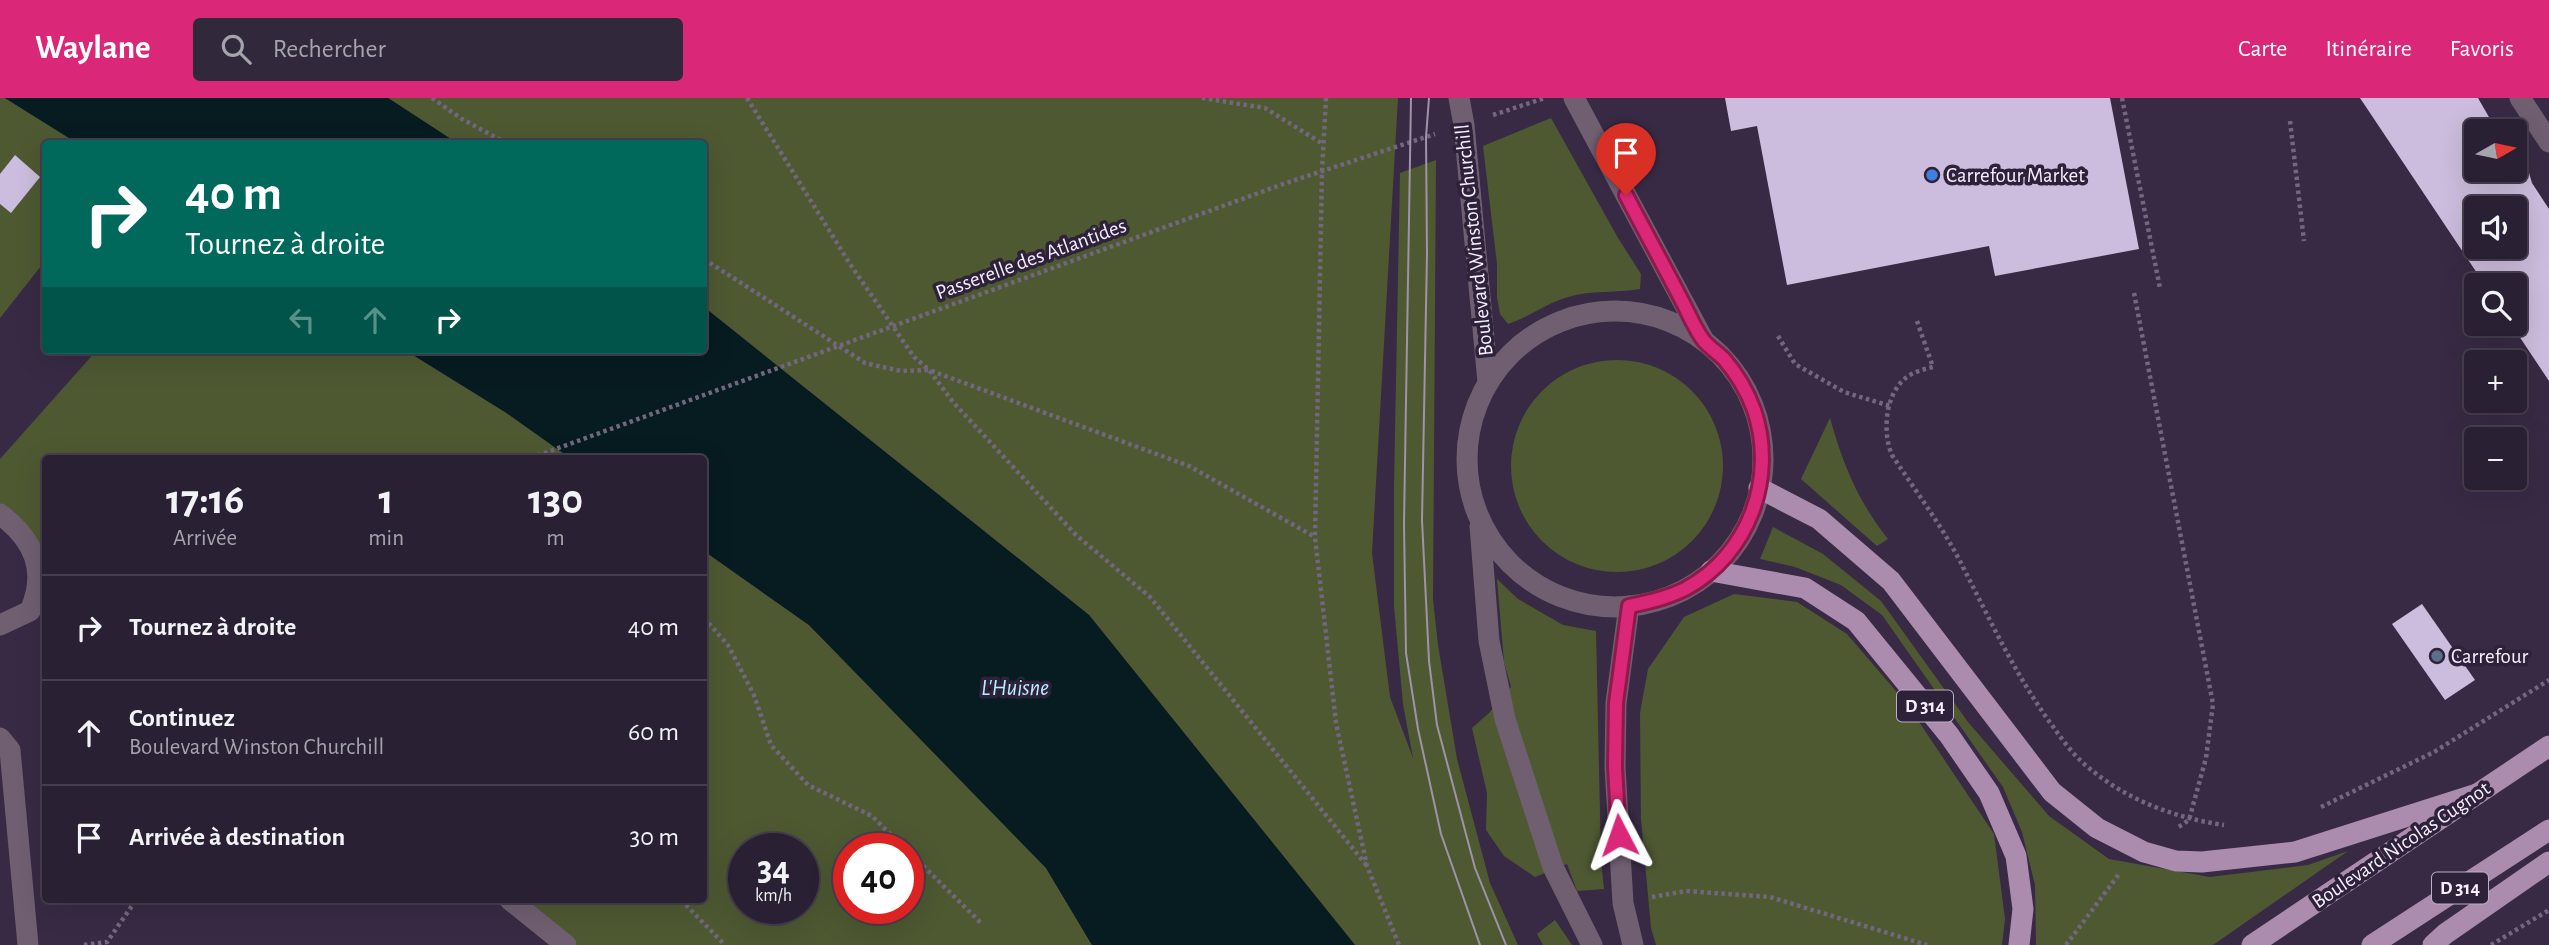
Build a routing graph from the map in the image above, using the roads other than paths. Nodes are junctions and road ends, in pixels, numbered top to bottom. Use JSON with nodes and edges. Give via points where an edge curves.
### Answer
{"nodes":[{"id":1,"x":1459,"y":98,"type":"edge"},
{"id":2,"x":1574,"y":98,"type":"edge"},
{"id":3,"x":2520,"y":98,"type":"edge"},
{"id":4,"x":2549,"y":142,"type":"edge"},
{"id":5,"x":1704,"y":341,"type":"junction"},
{"id":6,"x":1488,"y":382,"type":"junction"},
{"id":7,"x":1760,"y":482,"type":"junction"},
{"id":8,"x":0,"y":514,"type":"edge"},
{"id":9,"x":1479,"y":517,"type":"junction"},
{"id":10,"x":40,"y":559,"type":"edge"},
{"id":11,"x":1711,"y":571,"type":"junction"},
{"id":12,"x":1629,"y":606,"type":"junction"},
{"id":13,"x":0,"y":625,"type":"edge"},
{"id":14,"x":0,"y":738,"type":"edge"},
{"id":15,"x":2549,"y":746,"type":"edge"},
{"id":16,"x":2477,"y":794,"type":"junction"},
{"id":17,"x":2549,"y":830,"type":"edge"},
{"id":18,"x":2549,"y":862,"type":"edge"},
{"id":19,"x":514,"y":903,"type":"edge"},
{"id":20,"x":28,"y":945,"type":"edge"},
{"id":21,"x":566,"y":945,"type":"edge"},
{"id":22,"x":1592,"y":945,"type":"edge"},
{"id":23,"x":1633,"y":945,"type":"edge"},
{"id":24,"x":2019,"y":945,"type":"edge"},
{"id":25,"x":2252,"y":945,"type":"edge"},
{"id":26,"x":2372,"y":945,"type":"edge"},
{"id":27,"x":2433,"y":945,"type":"edge"}],
"edges":[{"from":1,"to":6,"type":"street","name":"Boulevard Winston Churchill"},
{"from":2,"to":5,"type":"street"},
{"from":3,"to":4,"type":"street"},
{"from":5,"to":6,"type":"street","via":[[1643,313],[1589,313],[1551,325],[1528,339]]},
{"from":5,"to":7,"type":"street","via":[[1733,371],[1753,407],[1761,435]]},
{"from":6,"to":9,"type":"street","via":[[1475,411],[1468,450],[1471,491]]},
{"from":7,"to":11,"type":"street","via":[[1743,534]]},
{"from":7,"to":16,"type":"main road","via":[[1819,519],[1891,581],[2053,792],[2097,828],[2144,852],[2202,862],[2295,852]]},
{"from":8,"to":10,"type":"street"},
{"from":9,"to":12,"type":"street","via":[[1508,561],[1540,586],[1577,602]]},
{"from":9,"to":22,"type":"street","via":[[1489,641],[1505,719],[1553,867]]},
{"from":10,"to":13,"type":"street","via":[[38,588],[30,611]]},
{"from":11,"to":12,"type":"street","via":[[1672,595]]},
{"from":11,"to":24,"type":"main road","number":"D 314","via":[[1805,588],[1856,621],[1949,735],[1989,793],[2015,856],[2023,909]]},
{"from":12,"to":23,"type":"street","via":[[1616,703],[1615,767],[1623,903]]},
{"from":14,"to":20,"type":"street","via":[[10,750]]},
{"from":15,"to":16,"type":"main road","name":"Boulevard Nicolas Cugnot"},
{"from":16,"to":25,"type":"main road","name":"Boulevard Nicolas Cugnot"},
{"from":17,"to":26,"type":"main road","number":"D 314"},
{"from":18,"to":27,"type":"main road","number":"D 314"},
{"from":19,"to":21,"type":"street"}]}
